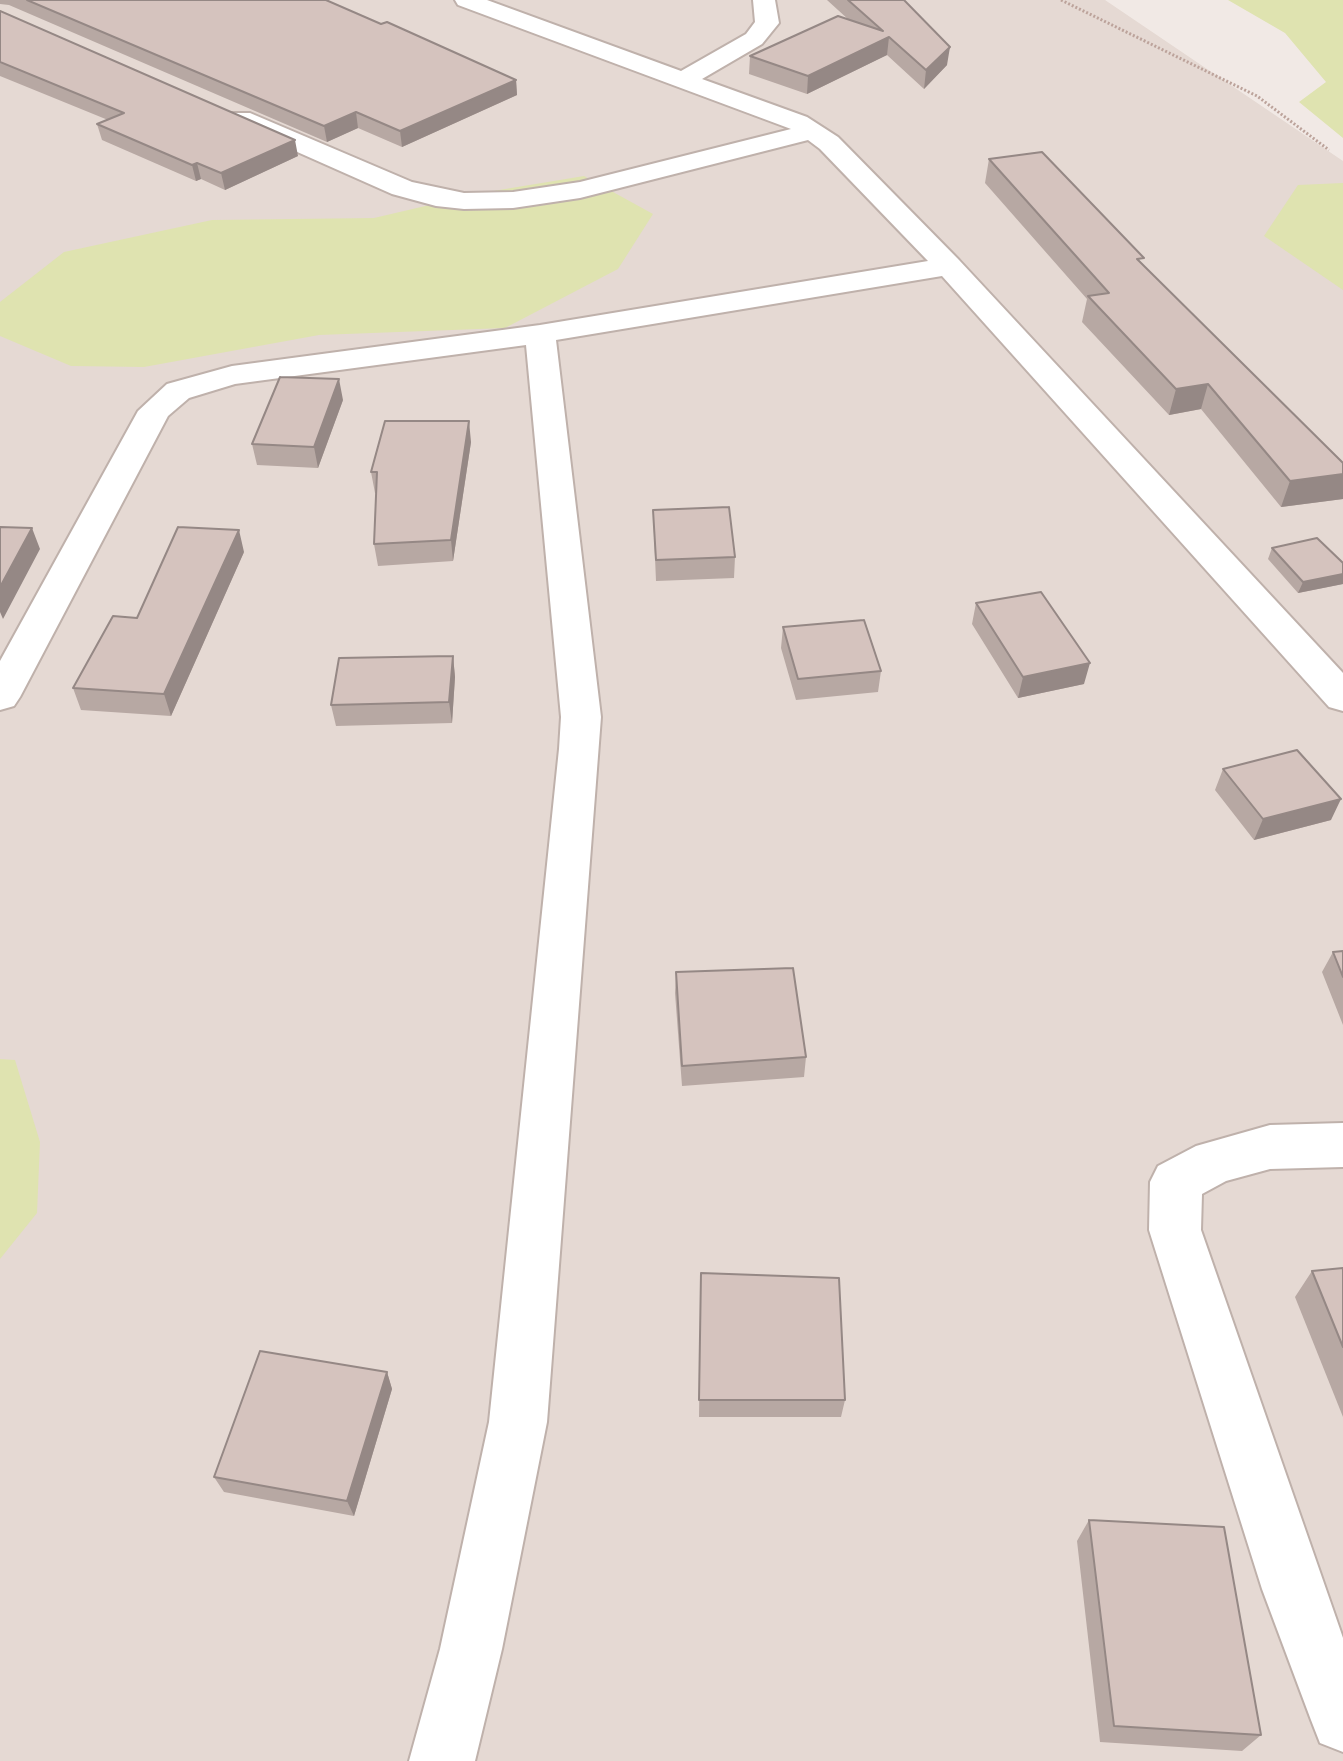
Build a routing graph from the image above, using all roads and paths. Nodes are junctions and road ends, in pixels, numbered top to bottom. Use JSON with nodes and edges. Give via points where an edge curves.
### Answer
{"nodes":[{"id":1,"x":466,"y":0,"type":"edge"},
{"id":2,"x":764,"y":0,"type":"edge"},
{"id":3,"x":1061,"y":0,"type":"edge"},
{"id":4,"x":684,"y":79,"type":"junction"},
{"id":5,"x":219,"y":108,"type":"edge"},
{"id":6,"x":814,"y":131,"type":"junction"},
{"id":7,"x":1329,"y":150,"type":"dead end"},
{"id":8,"x":949,"y":266,"type":"junction"},
{"id":9,"x":540,"y":334,"type":"junction"},
{"id":10,"x":0,"y":697,"type":"edge"},
{"id":11,"x":1343,"y":698,"type":"edge"},
{"id":12,"x":1343,"y":1145,"type":"edge"},
{"id":13,"x":1343,"y":1720,"type":"edge"},
{"id":14,"x":442,"y":1761,"type":"edge"}],
"edges":[{"from":1,"to":4,"type":"street"},
{"from":2,"to":4,"type":"street","via":[[767,23],[754,39]]},
{"from":3,"to":7,"type":"path","via":[[1257,96]]},
{"from":4,"to":6,"type":"street"},
{"from":5,"to":6,"type":"street","via":[[402,188],[464,201],[580,190]]},
{"from":6,"to":8,"type":"street"},
{"from":8,"to":9,"type":"street"},
{"from":8,"to":11,"type":"street"},
{"from":9,"to":10,"type":"street","via":[[232,375],[192,385],[164,400],[145,426]]},
{"from":9,"to":14,"type":"street","via":[[578,687],[579,749],[518,1422]]},
{"from":12,"to":13,"type":"street","via":[[1270,1147],[1214,1162],[1176,1182],[1175,1230],[1293,1589]]}]}
